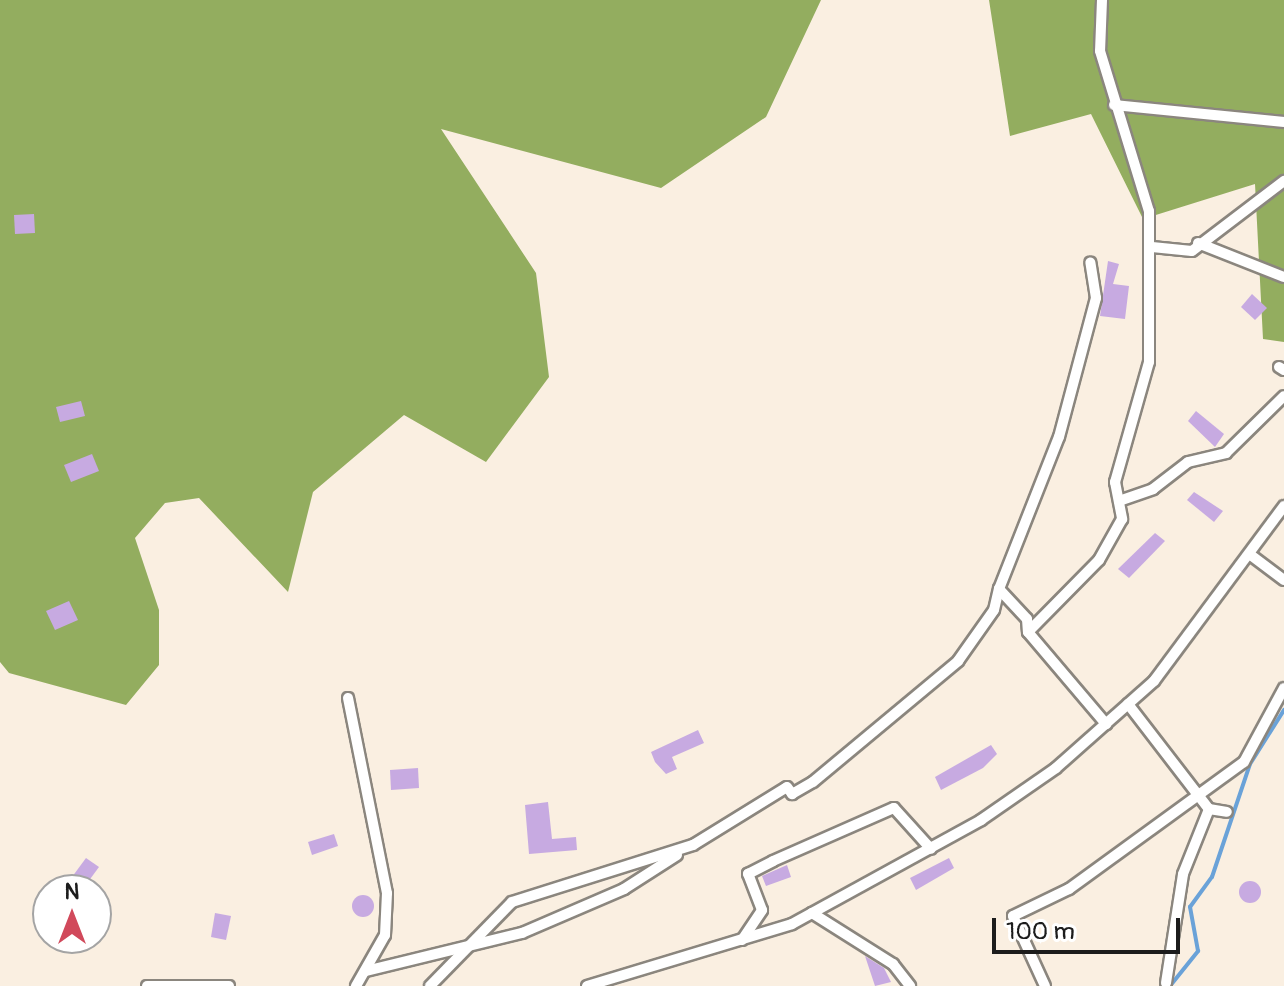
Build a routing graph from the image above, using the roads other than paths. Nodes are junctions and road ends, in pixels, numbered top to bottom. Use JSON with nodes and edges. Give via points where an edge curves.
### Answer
{"nodes":[{"id":1,"x":1102,"y":0,"type":"edge"},
{"id":2,"x":1114,"y":105,"type":"junction"},
{"id":3,"x":1284,"y":122,"type":"edge"},
{"id":4,"x":1284,"y":181,"type":"edge"},
{"id":5,"x":1198,"y":243,"type":"junction"},
{"id":6,"x":1152,"y":247,"type":"junction"},
{"id":7,"x":1090,"y":262,"type":"dead end"},
{"id":8,"x":1284,"y":277,"type":"edge"},
{"id":9,"x":1284,"y":396,"type":"edge"},
{"id":10,"x":1119,"y":501,"type":"junction"},
{"id":11,"x":1284,"y":506,"type":"edge"},
{"id":12,"x":1252,"y":556,"type":"junction"},
{"id":13,"x":1284,"y":580,"type":"edge"},
{"id":14,"x":999,"y":589,"type":"junction"},
{"id":15,"x":1028,"y":632,"type":"junction"},
{"id":16,"x":1284,"y":688,"type":"edge"},
{"id":17,"x":348,"y":698,"type":"dead end"},
{"id":18,"x":1128,"y":704,"type":"junction"},
{"id":19,"x":1106,"y":724,"type":"junction"},
{"id":20,"x":1200,"y":799,"type":"junction"},
{"id":21,"x":1209,"y":809,"type":"junction"},
{"id":22,"x":1227,"y":812,"type":"dead end"},
{"id":23,"x":693,"y":845,"type":"junction"},
{"id":24,"x":931,"y":849,"type":"junction"},
{"id":25,"x":812,"y":913,"type":"junction"},
{"id":26,"x":742,"y":940,"type":"junction"},
{"id":27,"x":467,"y":952,"type":"junction"},
{"id":28,"x":366,"y":971,"type":"junction"},
{"id":29,"x":1166,"y":983,"type":"dead end"},
{"id":30,"x":147,"y":986,"type":"edge"},
{"id":31,"x":229,"y":986,"type":"edge"},
{"id":32,"x":356,"y":986,"type":"edge"},
{"id":33,"x":430,"y":986,"type":"edge"},
{"id":34,"x":587,"y":986,"type":"edge"},
{"id":35,"x":910,"y":986,"type":"edge"},
{"id":36,"x":1045,"y":986,"type":"edge"}],
"edges":[{"from":1,"to":2,"type":"street","via":[[1100,51]]},
{"from":2,"to":3,"type":"street"},
{"from":2,"to":6,"type":"street","via":[[1141,179]]},
{"from":4,"to":5,"type":"street"},
{"from":5,"to":6,"type":"street","via":[[1192,251]]},
{"from":5,"to":8,"type":"street"},
{"from":6,"to":10,"type":"street","via":[[1149,362],[1115,482]]},
{"from":7,"to":14,"type":"street","via":[[1096,298],[1059,437]]},
{"from":9,"to":10,"type":"street","via":[[1226,453],[1188,462],[1153,489]]},
{"from":10,"to":15,"type":"street","via":[[1122,519],[1099,560]]},
{"from":11,"to":12,"type":"street"},
{"from":12,"to":13,"type":"street"},
{"from":12,"to":18,"type":"street"},
{"from":14,"to":15,"type":"street","via":[[1027,619]]},
{"from":14,"to":23,"type":"street","via":[[994,610],[958,661],[914,703],[813,782],[792,794],[787,787]]},
{"from":15,"to":19,"type":"street"},
{"from":16,"to":20,"type":"street","via":[[1244,762]]},
{"from":17,"to":28,"type":"street","via":[[387,893],[385,935]]},
{"from":18,"to":19,"type":"street"},
{"from":18,"to":20,"type":"street"},
{"from":19,"to":24,"type":"street","via":[[1056,768]]},
{"from":20,"to":21,"type":"street"},
{"from":20,"to":36,"type":"street","via":[[1069,889],[1013,916]]},
{"from":21,"to":22,"type":"street"},
{"from":21,"to":29,"type":"street","via":[[1183,874]]},
{"from":23,"to":27,"type":"street","via":[[624,889]]},
{"from":23,"to":27,"type":"street","via":[[512,902]]},
{"from":24,"to":25,"type":"street"},
{"from":24,"to":26,"type":"street","via":[[894,808],[773,861],[748,874],[762,910]]},
{"from":25,"to":26,"type":"street"},
{"from":25,"to":35,"type":"street","via":[[893,964]]},
{"from":26,"to":34,"type":"street"},
{"from":27,"to":28,"type":"street"},
{"from":27,"to":33,"type":"street"},
{"from":28,"to":32,"type":"street"},
{"from":30,"to":31,"type":"street"}]}
